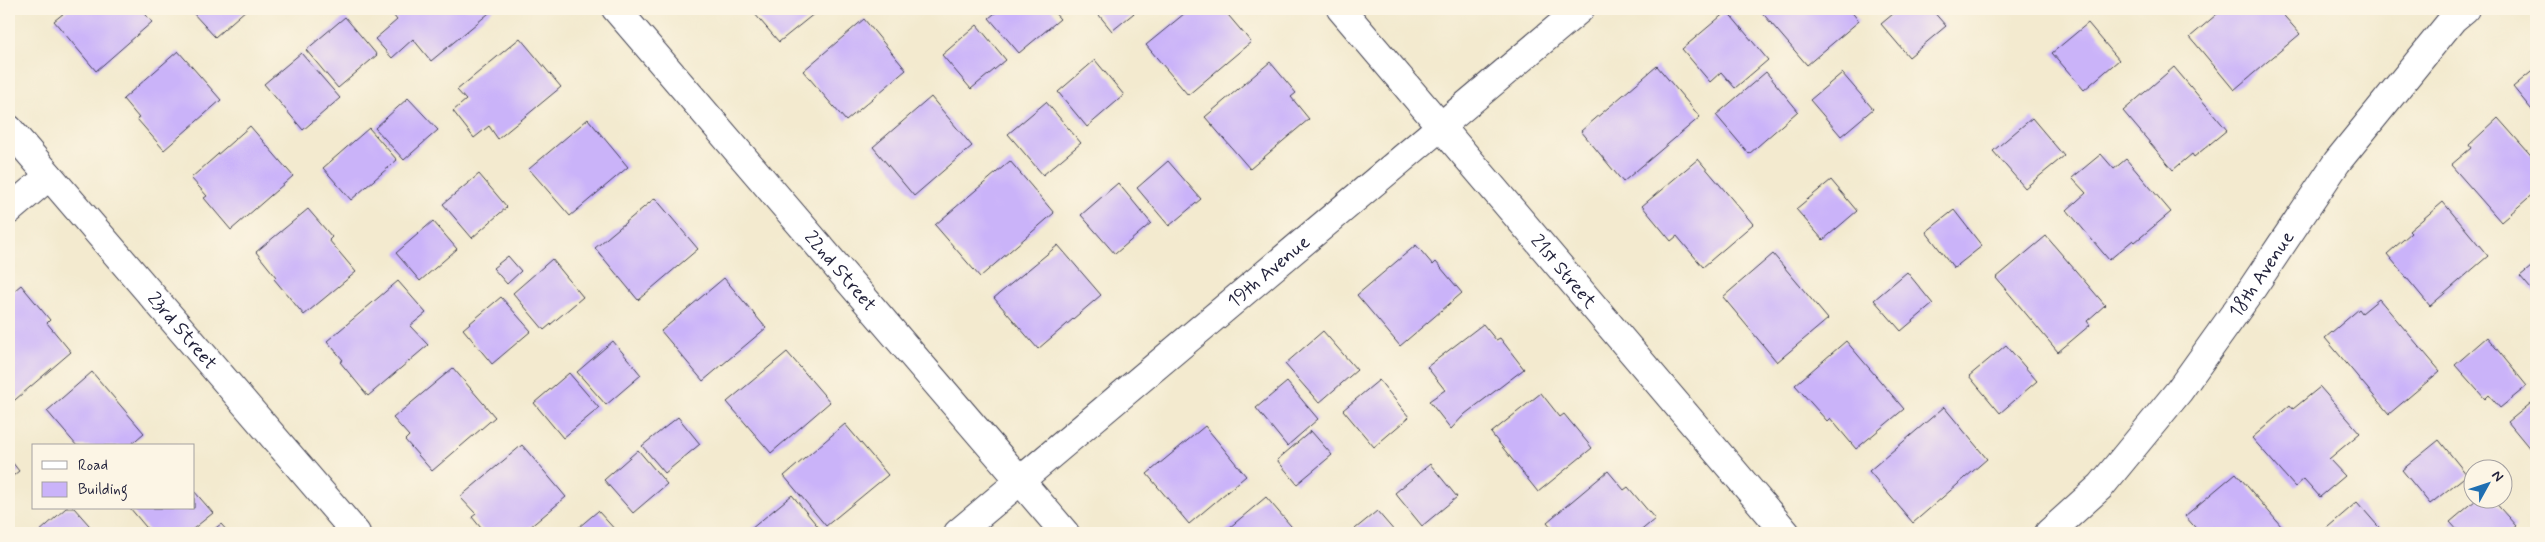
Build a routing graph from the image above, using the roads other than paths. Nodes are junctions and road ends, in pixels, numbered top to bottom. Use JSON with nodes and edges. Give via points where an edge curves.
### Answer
{"nodes":[{"id":1,"x":616,"y":9,"type":"edge"},
{"id":2,"x":1341,"y":9,"type":"edge"},
{"id":3,"x":1580,"y":9,"type":"edge"},
{"id":4,"x":2465,"y":9,"type":"edge"},
{"id":5,"x":1440,"y":126,"type":"junction"},
{"id":6,"x":9,"y":129,"type":"edge"},
{"id":7,"x":49,"y":176,"type":"junction"},
{"id":8,"x":9,"y":210,"type":"edge"},
{"id":9,"x":1020,"y":480,"type":"junction"},
{"id":10,"x":356,"y":533,"type":"edge"},
{"id":11,"x":958,"y":533,"type":"edge"},
{"id":12,"x":1065,"y":533,"type":"edge"},
{"id":13,"x":1786,"y":533,"type":"edge"},
{"id":14,"x":2049,"y":533,"type":"edge"}],
"edges":[{"from":1,"to":9,"type":"street","name":"22nd Street"},
{"from":2,"to":5,"type":"street","name":"21st Street"},
{"from":3,"to":5,"type":"street","name":"19th Avenue"},
{"from":4,"to":14,"type":"street","name":"18th Avenue","via":[[2453,19],[2338,162],[2179,391],[2100,486]]},
{"from":5,"to":9,"type":"street","name":"19th Avenue"},
{"from":5,"to":13,"type":"street","name":"21st Street"},
{"from":6,"to":7,"type":"street","name":"23rd Street"},
{"from":7,"to":8,"type":"street"},
{"from":7,"to":10,"type":"street","name":"23rd Street"},
{"from":9,"to":11,"type":"street","name":"19th Avenue"},
{"from":9,"to":12,"type":"street","name":"22nd Street"}]}
